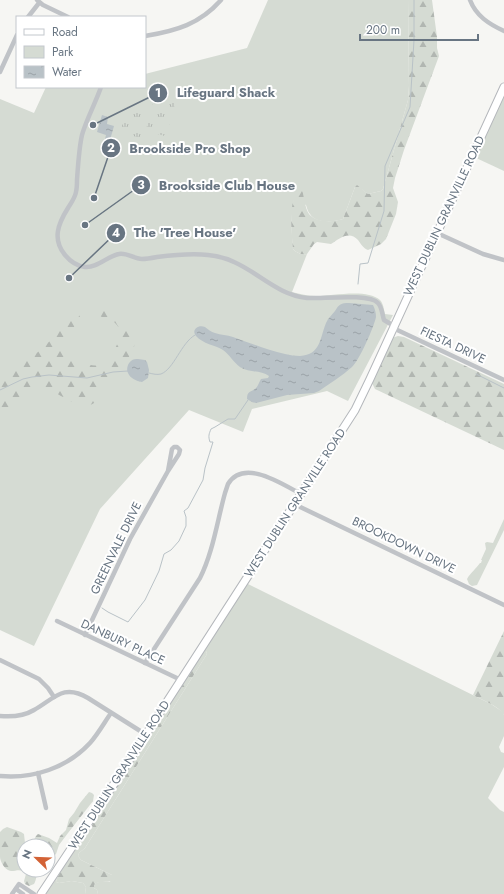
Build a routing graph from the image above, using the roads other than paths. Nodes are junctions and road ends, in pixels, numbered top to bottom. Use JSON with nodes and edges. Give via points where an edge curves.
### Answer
{"nodes":[{"id":1,"x":221,"y":0,"type":"edge"},
{"id":2,"x":470,"y":0,"type":"edge"},
{"id":3,"x":38,"y":1,"type":"edge"},
{"id":4,"x":29,"y":16,"type":"edge"},
{"id":5,"x":66,"y":16,"type":"edge"},
{"id":6,"x":504,"y":31,"type":"edge"},
{"id":7,"x":146,"y":36,"type":"edge"},
{"id":8,"x":16,"y":37,"type":"edge"},
{"id":9,"x":0,"y":72,"type":"edge"},
{"id":10,"x":101,"y":88,"type":"edge"},
{"id":11,"x":504,"y":88,"type":"edge"},
{"id":12,"x":437,"y":232,"type":"junction"},
{"id":13,"x":504,"y":260,"type":"edge"},
{"id":14,"x":394,"y":327,"type":"junction"},
{"id":15,"x":504,"y":380,"type":"edge"},
{"id":16,"x":168,"y":471,"type":"junction"},
{"id":17,"x":301,"y":494,"type":"junction"},
{"id":18,"x":294,"y":504,"type":"junction"},
{"id":19,"x":504,"y":605,"type":"edge"},
{"id":20,"x":57,"y":622,"type":"dead end"},
{"id":21,"x":85,"y":635,"type":"junction"},
{"id":22,"x":0,"y":660,"type":"edge"},
{"id":23,"x":145,"y":663,"type":"junction"},
{"id":24,"x":181,"y":680,"type":"junction"},
{"id":25,"x":54,"y":697,"type":"junction"},
{"id":26,"x":111,"y":713,"type":"junction"},
{"id":27,"x":0,"y":716,"type":"edge"},
{"id":28,"x":145,"y":734,"type":"junction"},
{"id":29,"x":38,"y":773,"type":"junction"},
{"id":30,"x":0,"y":776,"type":"edge"},
{"id":31,"x":46,"y":808,"type":"dead end"},
{"id":32,"x":16,"y":889,"type":"junction"},
{"id":33,"x":12,"y":894,"type":"edge"},
{"id":34,"x":24,"y":894,"type":"edge"},
{"id":35,"x":34,"y":894,"type":"edge"},
{"id":36,"x":41,"y":894,"type":"edge"}],
"edges":[{"from":1,"to":7,"type":"street","via":[[204,16],[188,25]]},
{"from":2,"to":6,"type":"street","via":[[481,18]]},
{"from":3,"to":4,"type":"street"},
{"from":3,"to":5,"type":"street"},
{"from":8,"to":9,"type":"street"},
{"from":10,"to":14,"type":"street","via":[[83,133],[74,199],[63,217],[57,237],[67,258],[82,266],[92,266],[121,253],[140,259],[208,255],[234,262],[296,296],[341,296],[374,300],[379,304],[384,320]]},
{"from":11,"to":12,"type":"main road","name":"WEST DUBLIN GRANVILLE ROAD"},
{"from":12,"to":13,"type":"street","via":[[483,254]]},
{"from":12,"to":14,"type":"main road","name":"WEST DUBLIN GRANVILLE ROAD"},
{"from":14,"to":15,"type":"street","name":"FIESTA DRIVE"},
{"from":14,"to":17,"type":"main road","name":"WEST DUBLIN GRANVILLE ROAD","via":[[355,410]]},
{"from":16,"to":16,"type":"street","name":"GREENVALE DRIVE","via":[[179,454],[180,450],[177,447],[172,449]]},
{"from":16,"to":21,"type":"street","name":"GREENVALE DRIVE","via":[[130,539]]},
{"from":17,"to":18,"type":"main road","name":"WEST DUBLIN GRANVILLE ROAD"},
{"from":17,"to":23,"type":"street","via":[[270,478],[251,472],[233,478],[225,493],[205,569]]},
{"from":18,"to":19,"type":"street","name":"BROOKDOWN DRIVE"},
{"from":18,"to":24,"type":"main road","name":"WEST DUBLIN GRANVILLE ROAD"},
{"from":20,"to":21,"type":"street","name":"DANBURY PLACE"},
{"from":21,"to":23,"type":"street","name":"DANBURY PLACE"},
{"from":22,"to":25,"type":"street","via":[[39,679]]},
{"from":23,"to":24,"type":"street","name":"DANBURY PLACE"},
{"from":24,"to":28,"type":"main road","name":"WEST DUBLIN GRANVILLE ROAD"},
{"from":25,"to":26,"type":"street","via":[[67,692],[78,693]]},
{"from":25,"to":27,"type":"street","via":[[29,713],[11,717]]},
{"from":26,"to":28,"type":"street"},
{"from":26,"to":29,"type":"street","via":[[94,738],[80,752],[60,766]]},
{"from":28,"to":36,"type":"main road","name":"WEST DUBLIN GRANVILLE ROAD"},
{"from":29,"to":30,"type":"street","via":[[15,777]]},
{"from":29,"to":31,"type":"street"},
{"from":32,"to":33,"type":"street"},
{"from":32,"to":34,"type":"street"},
{"from":32,"to":35,"type":"street","via":[[19,884]]}]}
